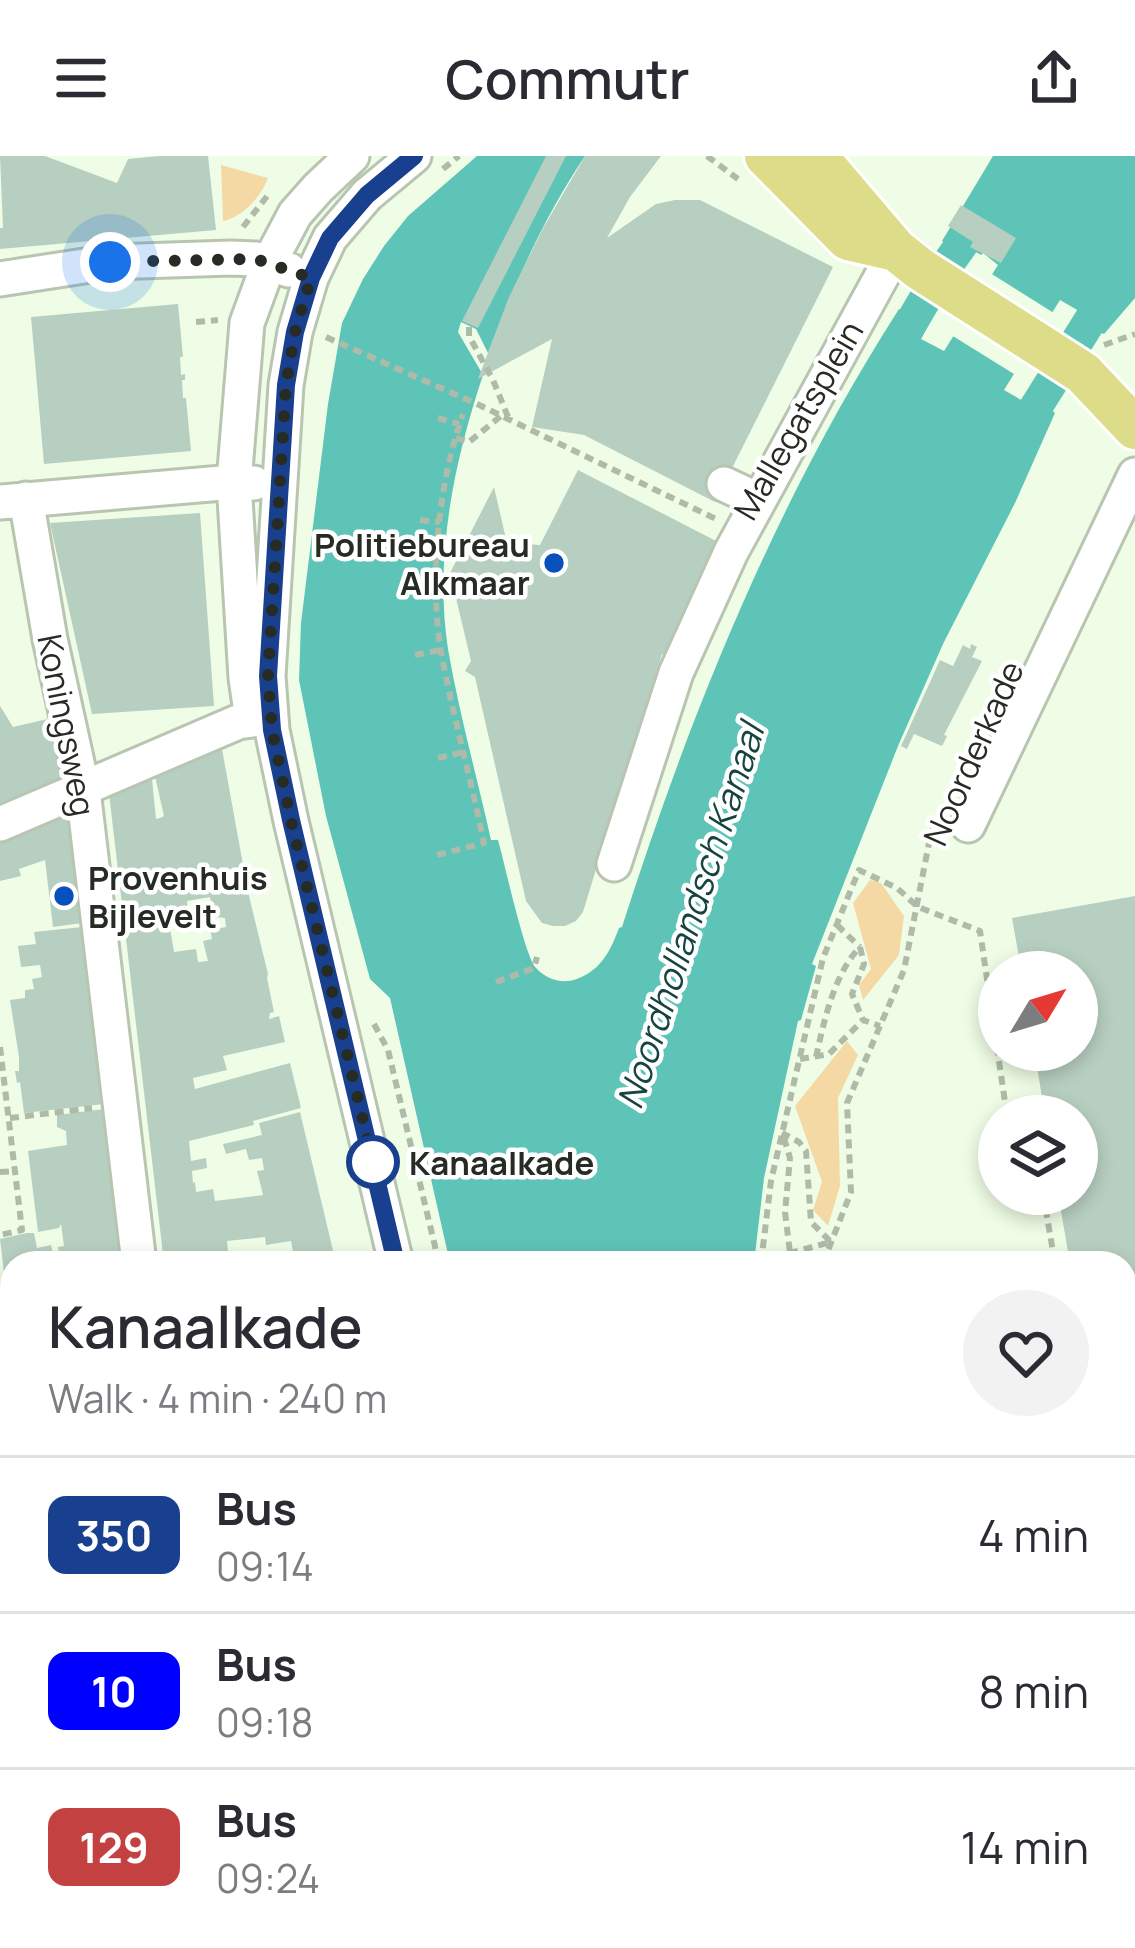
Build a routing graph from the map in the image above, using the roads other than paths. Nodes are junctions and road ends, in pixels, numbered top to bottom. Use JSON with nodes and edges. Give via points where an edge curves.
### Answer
{"nodes":[{"id":1,"x":766,"y":156,"type":"edge"},
{"id":2,"x":816,"y":156,"type":"edge"},
{"id":3,"x":338,"y":160,"type":"edge"},
{"id":4,"x":428,"y":163,"type":"edge"},
{"id":5,"x":908,"y":260,"type":"junction"},
{"id":6,"x":268,"y":263,"type":"junction"},
{"id":7,"x":311,"y":278,"type":"junction"},
{"id":8,"x":0,"y":279,"type":"edge"},
{"id":9,"x":1131,"y":417,"type":"edge"},
{"id":10,"x":1135,"y":475,"type":"edge"},
{"id":11,"x":234,"y":482,"type":"junction"},
{"id":12,"x":280,"y":483,"type":"junction"},
{"id":13,"x":724,"y":484,"type":"dead end"},
{"id":14,"x":758,"y":500,"type":"junction"},
{"id":15,"x":13,"y":501,"type":"edge"},
{"id":16,"x":253,"y":720,"type":"junction"},
{"id":17,"x":83,"y":790,"type":"junction"},
{"id":18,"x":955,"y":819,"type":"road end"},
{"id":19,"x":0,"y":824,"type":"edge"},
{"id":20,"x":614,"y":864,"type":"dead end"},
{"id":21,"x":137,"y":1251,"type":"edge"},
{"id":22,"x":378,"y":1251,"type":"edge"},
{"id":23,"x":393,"y":1251,"type":"edge"}],
"edges":[{"from":1,"to":5,"type":"main road","via":[[848,239]]},
{"from":2,"to":5,"type":"main road"},
{"from":3,"to":6,"type":"street"},
{"from":4,"to":7,"type":"street","via":[[351,212]]},
{"from":5,"to":9,"type":"main road","via":[[1083,373]]},
{"from":5,"to":14,"type":"street","name":"Mallegatsplein"},
{"from":6,"to":7,"type":"street"},
{"from":6,"to":8,"type":"street","via":[[110,262]]},
{"from":6,"to":11,"type":"street","via":[[247,323]]},
{"from":7,"to":12,"type":"street","via":[[286,385]]},
{"from":10,"to":18,"type":"street","name":"Noorderkade"},
{"from":11,"to":12,"type":"street"},
{"from":11,"to":15,"type":"street"},
{"from":11,"to":16,"type":"street"},
{"from":12,"to":23,"type":"street","via":[[272,730]]},
{"from":13,"to":14,"type":"street"},
{"from":14,"to":20,"type":"street","name":"Mallegatsplein","via":[[676,673]]},
{"from":15,"to":17,"type":"street","name":"Koningsweg"},
{"from":16,"to":17,"type":"street"},
{"from":16,"to":22,"type":"street"},
{"from":17,"to":19,"type":"street"},
{"from":17,"to":21,"type":"street","name":"Koningsweg"}]}
